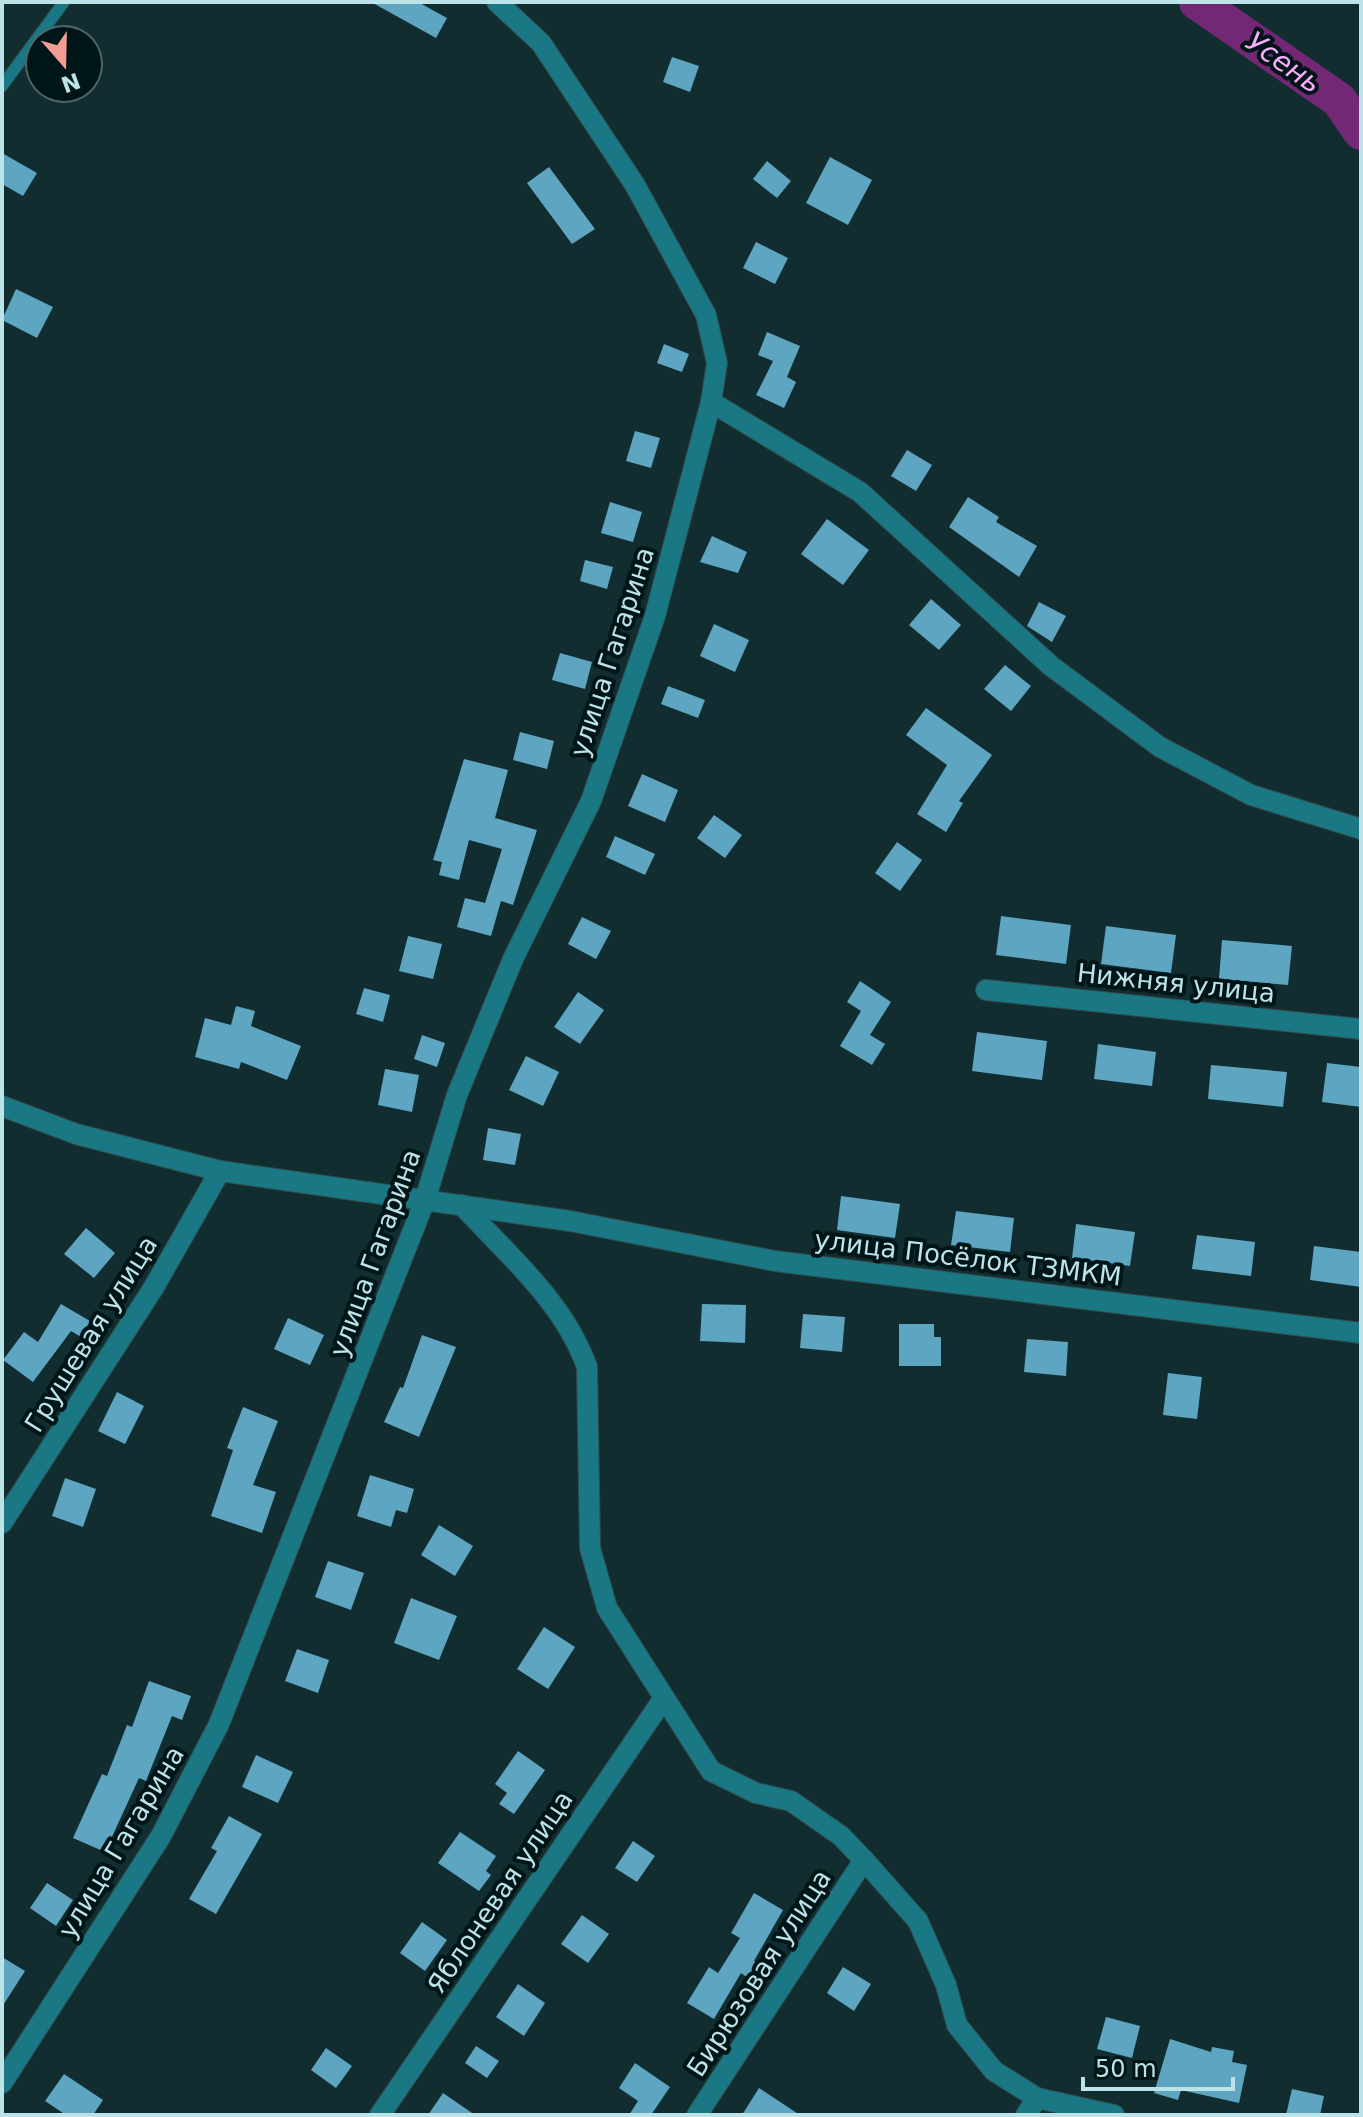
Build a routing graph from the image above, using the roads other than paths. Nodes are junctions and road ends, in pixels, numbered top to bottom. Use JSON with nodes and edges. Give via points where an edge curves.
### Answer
{"nodes":[{"id":1,"x":64,"y":2,"type":"edge"},
{"id":2,"x":497,"y":2,"type":"edge"},
{"id":3,"x":2,"y":86,"type":"edge"},
{"id":4,"x":711,"y":402,"type":"junction"},
{"id":5,"x":1361,"y":829,"type":"edge"},
{"id":6,"x":986,"y":990,"type":"dead end"},
{"id":7,"x":1361,"y":1029,"type":"edge"},
{"id":8,"x":2,"y":1106,"type":"edge"},
{"id":9,"x":220,"y":1171,"type":"junction"},
{"id":10,"x":425,"y":1200,"type":"junction"},
{"id":11,"x":462,"y":1205,"type":"junction"},
{"id":12,"x":1361,"y":1333,"type":"edge"},
{"id":13,"x":2,"y":1523,"type":"edge"},
{"id":14,"x":664,"y":1698,"type":"junction"},
{"id":15,"x":864,"y":1860,"type":"junction"},
{"id":16,"x":2,"y":2083,"type":"edge"},
{"id":17,"x":1032,"y":2106,"type":"edge"},
{"id":18,"x":380,"y":2115,"type":"edge"},
{"id":19,"x":697,"y":2115,"type":"edge"},
{"id":20,"x":1114,"y":2115,"type":"edge"}],
"edges":[{"from":1,"to":3,"type":"lane"},
{"from":2,"to":4,"type":"street","name":"улица Гагарина","via":[[541,43],[635,185],[706,315],[717,363]]},
{"from":4,"to":5,"type":"street","via":[[860,492],[1051,666],[1160,747],[1251,795]]},
{"from":4,"to":10,"type":"street","name":"улица Гагарина","via":[[655,616],[591,801],[513,959],[457,1095]]},
{"from":6,"to":7,"type":"street","name":"Нижняя улица"},
{"from":8,"to":9,"type":"street","name":"улица Посёлок ТЗМКМ","via":[[76,1134]]},
{"from":9,"to":10,"type":"street","name":"улица Посёлок ТЗМКМ"},
{"from":9,"to":13,"type":"street","name":"Грушевая улица","via":[[154,1287]]},
{"from":10,"to":11,"type":"street","name":"улица Посёлок ТЗМКМ"},
{"from":10,"to":16,"type":"street","name":"улица Гагарина","via":[[219,1724],[161,1836]]},
{"from":11,"to":12,"type":"street","name":"улица Посёлок ТЗМКМ","via":[[775,1261]]},
{"from":11,"to":14,"type":"street","via":[[551,1301],[578,1342],[587,1367],[590,1548],[607,1608]]},
{"from":14,"to":15,"type":"street","via":[[711,1771],[756,1793],[791,1801],[841,1836]]},
{"from":14,"to":18,"type":"street","name":"Яблоневая улица"},
{"from":15,"to":17,"type":"street","via":[[918,1921],[957,2025],[994,2071]]},
{"from":15,"to":19,"type":"street","name":"Бирюзовая улица"},
{"from":17,"to":20,"type":"street"}]}
